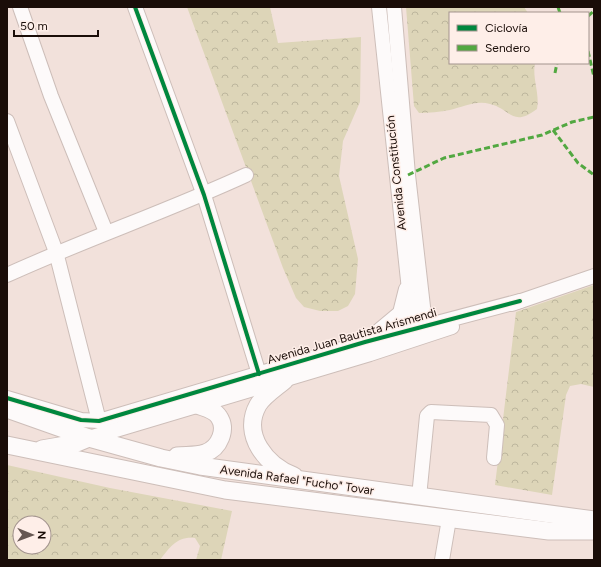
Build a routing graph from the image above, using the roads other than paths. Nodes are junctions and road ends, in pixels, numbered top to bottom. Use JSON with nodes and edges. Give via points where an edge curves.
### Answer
{"nodes":[{"id":1,"x":20,"y":7,"type":"edge"},
{"id":2,"x":135,"y":7,"type":"edge"},
{"id":3,"x":379,"y":7,"type":"edge"},
{"id":4,"x":394,"y":7,"type":"edge"},
{"id":5,"x":7,"y":121,"type":"edge"},
{"id":6,"x":246,"y":175,"type":"dead end"},
{"id":7,"x":204,"y":194,"type":"junction"},
{"id":8,"x":106,"y":232,"type":"junction"},
{"id":9,"x":56,"y":252,"type":"junction"},
{"id":10,"x":7,"y":275,"type":"edge"},
{"id":11,"x":594,"y":276,"type":"edge"},
{"id":12,"x":408,"y":279,"type":"junction"},
{"id":13,"x":421,"y":297,"type":"junction"},
{"id":14,"x":520,"y":301,"type":"junction"},
{"id":15,"x":460,"y":316,"type":"junction"},
{"id":16,"x":420,"y":332,"type":"junction"},
{"id":17,"x":364,"y":342,"type":"junction"},
{"id":18,"x":259,"y":374,"type":"junction"},
{"id":19,"x":285,"y":380,"type":"junction"},
{"id":20,"x":7,"y":398,"type":"edge"},
{"id":21,"x":197,"y":405,"type":"junction"},
{"id":22,"x":7,"y":410,"type":"edge"},
{"id":23,"x":99,"y":421,"type":"junction"},
{"id":24,"x":89,"y":438,"type":"junction"},
{"id":25,"x":7,"y":445,"type":"edge"},
{"id":26,"x":34,"y":451,"type":"junction"},
{"id":27,"x":161,"y":458,"type":"junction"},
{"id":28,"x":494,"y":458,"type":"dead end"},
{"id":29,"x":307,"y":482,"type":"junction"},
{"id":30,"x":419,"y":497,"type":"junction"},
{"id":31,"x":449,"y":519,"type":"junction"},
{"id":32,"x":594,"y":520,"type":"edge"},
{"id":33,"x":594,"y":531,"type":"edge"},
{"id":34,"x":442,"y":560,"type":"edge"}],
"edges":[{"from":1,"to":8,"type":"street","via":[[51,96]]},
{"from":2,"to":7,"type":"street"},
{"from":3,"to":12,"type":"street","name":"Avenida Constitución"},
{"from":4,"to":13,"type":"street","name":"Avenida Constitución"},
{"from":5,"to":9,"type":"street"},
{"from":6,"to":7,"type":"street"},
{"from":7,"to":8,"type":"street"},
{"from":7,"to":18,"type":"street"},
{"from":8,"to":9,"type":"street"},
{"from":9,"to":10,"type":"street"},
{"from":9,"to":23,"type":"street"},
{"from":11,"to":14,"type":"street","name":"Avenida Juan Bautista Arismendi"},
{"from":12,"to":16,"type":"street","name":"Avenida Constitución"},
{"from":12,"to":17,"type":"street","via":[[400,313]]},
{"from":13,"to":15,"type":"street","via":[[429,309],[441,315]]},
{"from":13,"to":16,"type":"street","name":"Avenida Constitución"},
{"from":14,"to":15,"type":"street","name":"Avenida Juan Bautista Arismendi"},
{"from":14,"to":16,"type":"street","name":"Avenida Juan Bautista Arismendi","via":[[463,324]]},
{"from":15,"to":16,"type":"street","name":"Avenida Juan Bautista Arismendi"},
{"from":16,"to":17,"type":"street","name":"Avenida Juan Bautista Arismendi"},
{"from":16,"to":19,"type":"street","name":"Avenida Juan Bautista Arismendi"},
{"from":17,"to":18,"type":"street","name":"Avenida Juan Bautista Arismendi"},
{"from":18,"to":23,"type":"street","name":"Avenida Juan Bautista Arismendi"},
{"from":19,"to":21,"type":"street","name":"Avenida Juan Bautista Arismendi"},
{"from":19,"to":29,"type":"main road","via":[[258,405],[251,424],[258,447],[280,471]]},
{"from":20,"to":23,"type":"street","name":"Avenida Juan Bautista Arismendi","via":[[81,420]]},
{"from":21,"to":24,"type":"street","name":"Avenida Juan Bautista Arismendi"},
{"from":21,"to":27,"type":"main road","via":[[210,409],[219,416],[222,427],[219,442],[205,453]]},
{"from":22,"to":24,"type":"main road","name":"Avenida Rafael \"Fucho\" Tovar"},
{"from":24,"to":26,"type":"main road","via":[[77,443]]},
{"from":24,"to":27,"type":"main road","name":"Avenida Rafael \"Fucho\" Tovar"},
{"from":25,"to":26,"type":"main road","name":"Avenida Rafael \"Fucho\" Tovar"},
{"from":26,"to":31,"type":"main road","name":"Avenida Rafael \"Fucho\" Tovar","via":[[225,490]]},
{"from":27,"to":29,"type":"main road","name":"Avenida Rafael \"Fucho\" Tovar"},
{"from":28,"to":30,"type":"street","via":[[497,425],[491,415],[431,412],[427,416]]},
{"from":29,"to":30,"type":"main road","name":"Avenida Rafael \"Fucho\" Tovar"},
{"from":30,"to":32,"type":"main road","name":"Avenida Rafael \"Fucho\" Tovar"},
{"from":31,"to":33,"type":"main road","name":"Avenida Rafael \"Fucho\" Tovar","via":[[549,531]]},
{"from":31,"to":34,"type":"street"}]}
